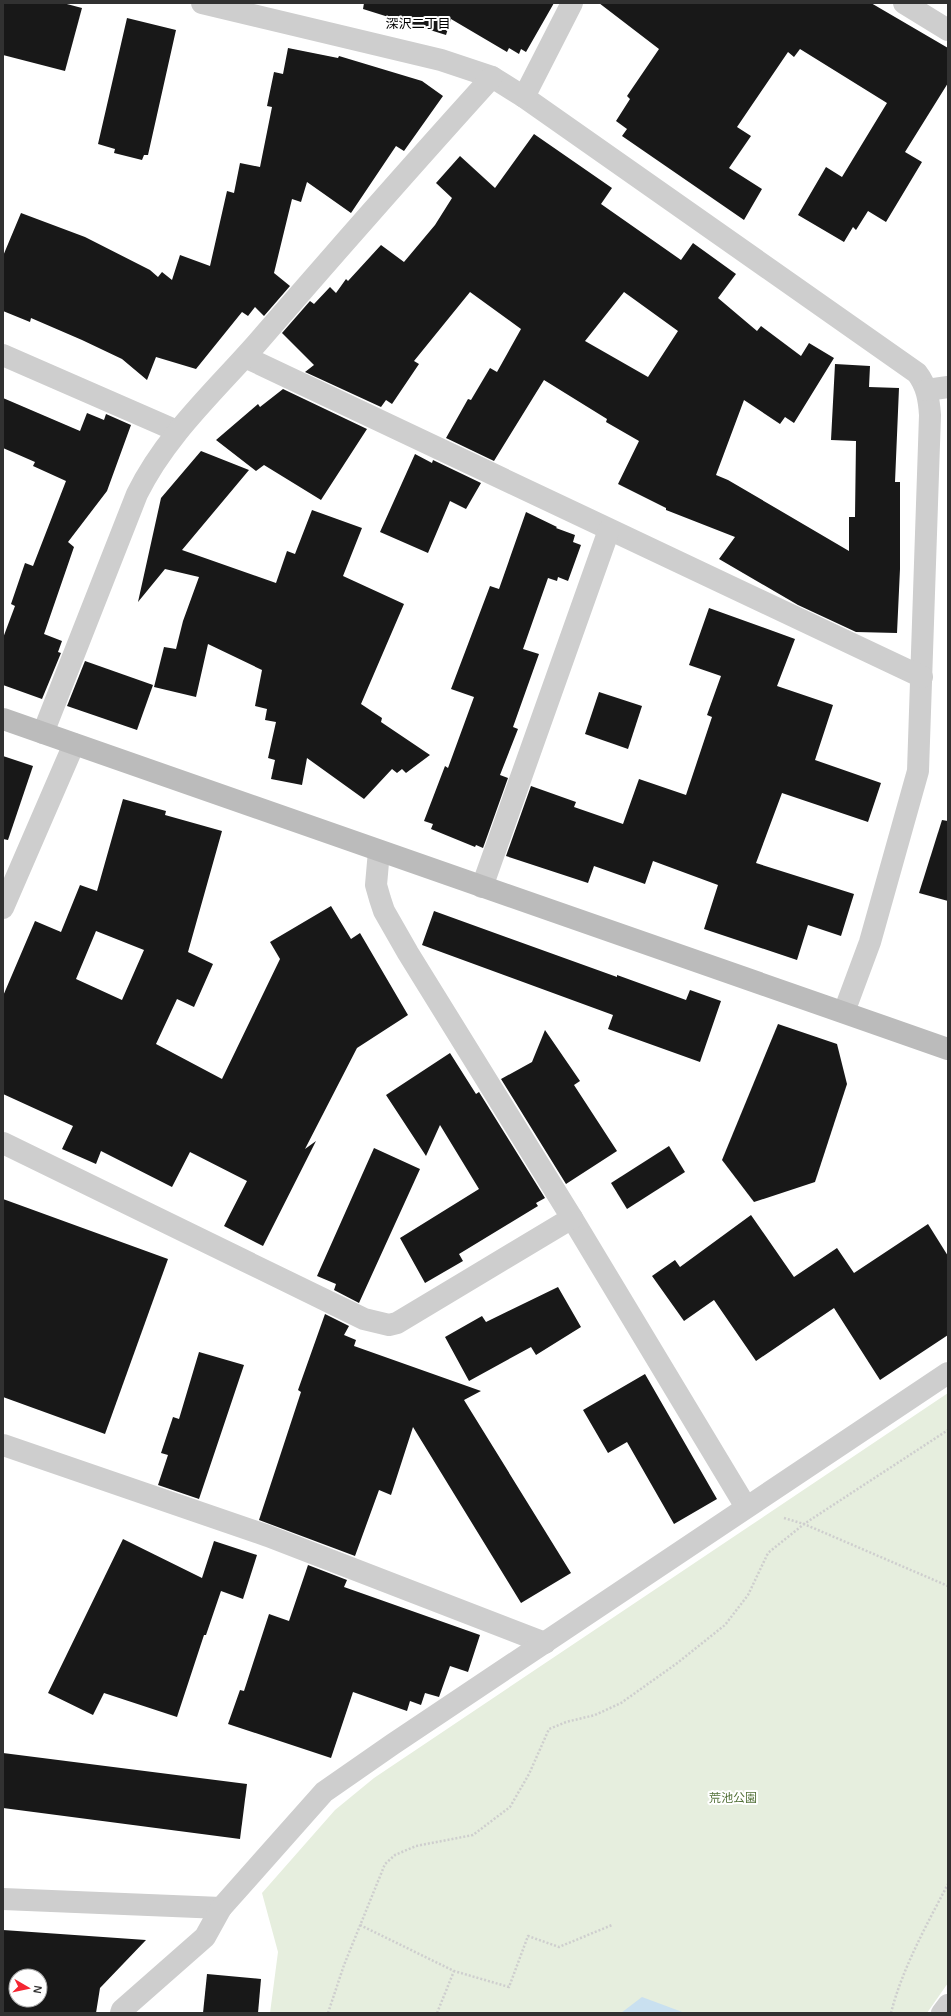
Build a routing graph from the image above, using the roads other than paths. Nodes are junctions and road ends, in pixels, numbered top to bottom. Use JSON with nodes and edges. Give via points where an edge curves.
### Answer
{"nodes":[{"id":1,"x":202,"y":3,"type":"edge"},
{"id":2,"x":572,"y":3,"type":"edge"},
{"id":3,"x":904,"y":3,"type":"edge"},
{"id":4,"x":948,"y":30,"type":"edge"},
{"id":5,"x":492,"y":77,"type":"junction"},
{"id":6,"x":524,"y":97,"type":"junction"},
{"id":7,"x":3,"y":355,"type":"edge"},
{"id":8,"x":245,"y":356,"type":"junction"},
{"id":9,"x":948,"y":387,"type":"edge"},
{"id":10,"x":927,"y":390,"type":"junction"},
{"id":11,"x":177,"y":431,"type":"junction"},
{"id":12,"x":609,"y":530,"type":"junction"},
{"id":13,"x":922,"y":677,"type":"junction"},
{"id":14,"x":3,"y":719,"type":"edge"},
{"id":15,"x":43,"y":733,"type":"junction"},
{"id":16,"x":74,"y":744,"type":"junction"},
{"id":17,"x":379,"y":851,"type":"junction"},
{"id":18,"x":482,"y":887,"type":"junction"},
{"id":19,"x":3,"y":908,"type":"edge"},
{"id":20,"x":844,"y":1012,"type":"junction"},
{"id":21,"x":948,"y":1049,"type":"edge"},
{"id":22,"x":3,"y":1143,"type":"edge"},
{"id":23,"x":572,"y":1218,"type":"junction"},
{"id":24,"x":948,"y":1373,"type":"edge"},
{"id":25,"x":3,"y":1445,"type":"edge"},
{"id":26,"x":746,"y":1507,"type":"junction"},
{"id":27,"x":545,"y":1643,"type":"junction"},
{"id":28,"x":3,"y":1899,"type":"edge"},
{"id":29,"x":221,"y":1908,"type":"junction"},
{"id":30,"x":948,"y":2005,"type":"edge"},
{"id":31,"x":121,"y":2013,"type":"edge"},
{"id":32,"x":942,"y":2013,"type":"edge"}],
"edges":[{"from":1,"to":5,"type":"street","via":[[441,60]]},
{"from":2,"to":6,"type":"street"},
{"from":3,"to":4,"type":"street"},
{"from":5,"to":6,"type":"street"},
{"from":5,"to":8,"type":"street"},
{"from":6,"to":10,"type":"street","via":[[917,373]]},
{"from":7,"to":11,"type":"street"},
{"from":8,"to":11,"type":"street"},
{"from":8,"to":12,"type":"street"},
{"from":9,"to":10,"type":"street"},
{"from":10,"to":13,"type":"street","via":[[930,415]]},
{"from":11,"to":15,"type":"street","via":[[148,471],[137,494]]},
{"from":12,"to":13,"type":"street"},
{"from":12,"to":18,"type":"street"},
{"from":13,"to":20,"type":"street","via":[[918,771],[914,789],[870,942]]},
{"from":14,"to":15,"type":"street"},
{"from":15,"to":16,"type":"street"},
{"from":16,"to":17,"type":"street"},
{"from":16,"to":19,"type":"street"},
{"from":17,"to":18,"type":"street"},
{"from":17,"to":23,"type":"street","via":[[376,885],[384,911]]},
{"from":18,"to":20,"type":"street"},
{"from":20,"to":21,"type":"street"},
{"from":22,"to":23,"type":"street","via":[[364,1319],[389,1325],[397,1323]]},
{"from":23,"to":26,"type":"street"},
{"from":24,"to":26,"type":"street"},
{"from":25,"to":27,"type":"street","via":[[268,1536]]},
{"from":26,"to":27,"type":"street"},
{"from":27,"to":29,"type":"street","via":[[324,1792]]},
{"from":28,"to":29,"type":"street"},
{"from":29,"to":31,"type":"street","via":[[205,1937]]},
{"from":30,"to":32,"type":"street"}]}
